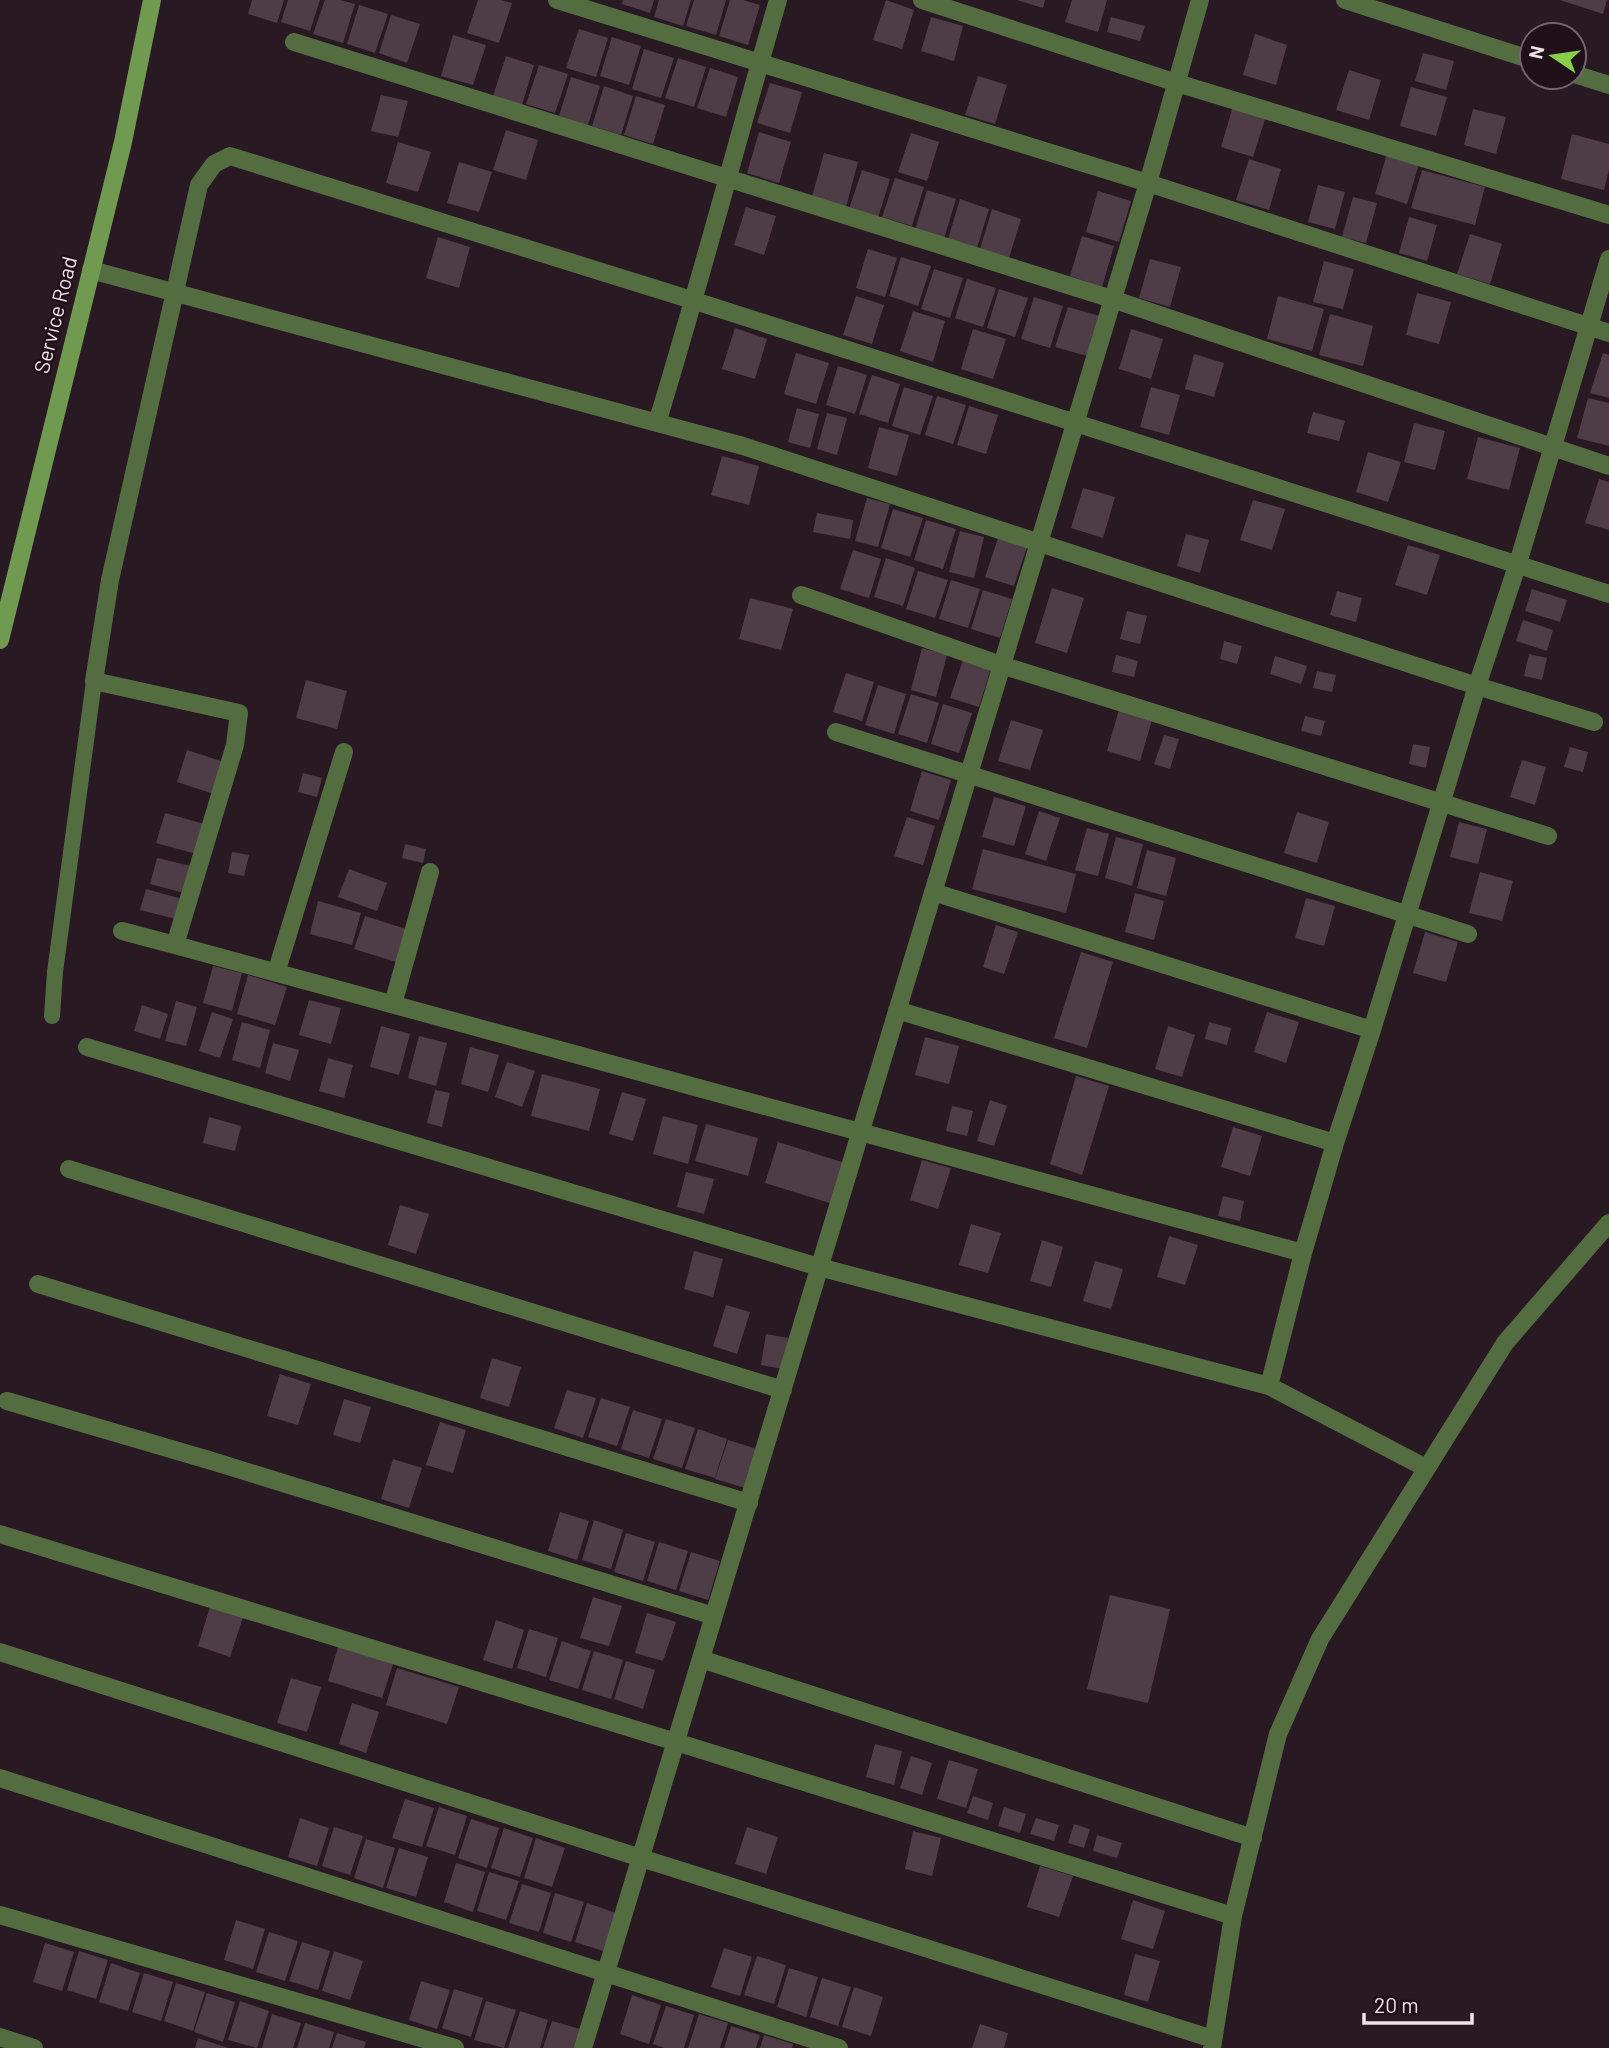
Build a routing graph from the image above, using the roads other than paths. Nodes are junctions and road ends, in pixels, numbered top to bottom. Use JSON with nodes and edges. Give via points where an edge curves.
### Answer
{"nodes":[{"id":1,"x":152,"y":0,"type":"edge"},
{"id":2,"x":557,"y":0,"type":"edge"},
{"id":3,"x":778,"y":0,"type":"edge"},
{"id":4,"x":922,"y":0,"type":"edge"},
{"id":5,"x":1200,"y":0,"type":"edge"},
{"id":6,"x":1345,"y":0,"type":"edge"},
{"id":7,"x":294,"y":41,"type":"dead end"},
{"id":8,"x":1518,"y":56,"type":"edge"},
{"id":9,"x":760,"y":63,"type":"junction"},
{"id":10,"x":1588,"y":78,"type":"edge"},
{"id":11,"x":1177,"y":83,"type":"junction"},
{"id":12,"x":1609,"y":85,"type":"edge"},
{"id":13,"x":726,"y":177,"type":"junction"},
{"id":14,"x":1148,"y":183,"type":"junction"},
{"id":15,"x":1609,"y":215,"type":"edge"},
{"id":16,"x":1609,"y":259,"type":"edge"},
{"id":17,"x":91,"y":270,"type":"junction"},
{"id":18,"x":176,"y":292,"type":"junction"},
{"id":19,"x":1112,"y":299,"type":"junction"},
{"id":20,"x":695,"y":301,"type":"junction"},
{"id":21,"x":1590,"y":327,"type":"junction"},
{"id":22,"x":1609,"y":333,"type":"edge"},
{"id":23,"x":657,"y":423,"type":"junction"},
{"id":24,"x":1075,"y":423,"type":"junction"},
{"id":25,"x":1553,"y":447,"type":"junction"},
{"id":26,"x":1609,"y":466,"type":"edge"},
{"id":27,"x":1039,"y":542,"type":"junction"},
{"id":28,"x":1518,"y":563,"type":"junction"},
{"id":29,"x":1609,"y":594,"type":"edge"},
{"id":30,"x":801,"y":595,"type":"dead end"},
{"id":31,"x":0,"y":640,"type":"edge"},
{"id":32,"x":1001,"y":666,"type":"junction"},
{"id":33,"x":94,"y":681,"type":"junction"},
{"id":34,"x":1477,"y":687,"type":"junction"},
{"id":35,"x":1594,"y":722,"type":"dead end"},
{"id":36,"x":836,"y":732,"type":"dead end"},
{"id":37,"x":344,"y":752,"type":"dead end"},
{"id":38,"x":969,"y":773,"type":"junction"},
{"id":39,"x":1440,"y":803,"type":"junction"},
{"id":40,"x":1548,"y":836,"type":"dead end"},
{"id":41,"x":430,"y":872,"type":"dead end"},
{"id":42,"x":933,"y":892,"type":"junction"},
{"id":43,"x":1407,"y":914,"type":"junction"},
{"id":44,"x":122,"y":931,"type":"dead end"},
{"id":45,"x":1468,"y":934,"type":"dead end"},
{"id":46,"x":175,"y":945,"type":"junction"},
{"id":47,"x":276,"y":973,"type":"junction"},
{"id":48,"x":393,"y":1004,"type":"junction"},
{"id":49,"x":897,"y":1010,"type":"junction"},
{"id":50,"x":52,"y":1016,"type":"dead end"},
{"id":51,"x":1372,"y":1030,"type":"junction"},
{"id":52,"x":87,"y":1047,"type":"dead end"},
{"id":53,"x":860,"y":1132,"type":"junction"},
{"id":54,"x":1335,"y":1143,"type":"junction"},
{"id":55,"x":69,"y":1169,"type":"dead end"},
{"id":56,"x":1609,"y":1223,"type":"edge"},
{"id":57,"x":1303,"y":1253,"type":"junction"},
{"id":58,"x":819,"y":1267,"type":"junction"},
{"id":59,"x":38,"y":1284,"type":"dead end"},
{"id":60,"x":1269,"y":1386,"type":"junction"},
{"id":61,"x":783,"y":1390,"type":"junction"},
{"id":62,"x":6,"y":1401,"type":"dead end"},
{"id":63,"x":1426,"y":1468,"type":"junction"},
{"id":64,"x":749,"y":1503,"type":"junction"},
{"id":65,"x":0,"y":1534,"type":"edge"},
{"id":66,"x":714,"y":1616,"type":"junction"},
{"id":67,"x":0,"y":1652,"type":"edge"},
{"id":68,"x":701,"y":1659,"type":"junction"},
{"id":69,"x":676,"y":1742,"type":"junction"},
{"id":70,"x":0,"y":1778,"type":"edge"},
{"id":71,"x":1253,"y":1838,"type":"junction"},
{"id":72,"x":641,"y":1858,"type":"junction"},
{"id":73,"x":0,"y":1915,"type":"edge"},
{"id":74,"x":1233,"y":1916,"type":"junction"},
{"id":75,"x":606,"y":1973,"type":"junction"},
{"id":76,"x":0,"y":2037,"type":"edge"},
{"id":77,"x":1212,"y":2043,"type":"edge"},
{"id":78,"x":34,"y":2048,"type":"edge"},
{"id":79,"x":455,"y":2048,"type":"edge"},
{"id":80,"x":583,"y":2048,"type":"edge"},
{"id":81,"x":839,"y":2048,"type":"edge"}],
"edges":[{"from":1,"to":17,"type":"main road","name":"Service Road"},
{"from":2,"to":9,"type":"street"},
{"from":3,"to":9,"type":"street"},
{"from":4,"to":11,"type":"street"},
{"from":5,"to":11,"type":"street"},
{"from":6,"to":8,"type":"street"},
{"from":7,"to":13,"type":"street"},
{"from":9,"to":13,"type":"street"},
{"from":9,"to":14,"type":"street"},
{"from":10,"to":12,"type":"street"},
{"from":11,"to":14,"type":"street"},
{"from":11,"to":15,"type":"street"},
{"from":13,"to":19,"type":"street"},
{"from":13,"to":20,"type":"street"},
{"from":14,"to":19,"type":"street"},
{"from":14,"to":21,"type":"street"},
{"from":16,"to":21,"type":"street"},
{"from":17,"to":18,"type":"street"},
{"from":17,"to":31,"type":"main road","name":"Service Road"},
{"from":18,"to":20,"type":"street","via":[[199,185],[214,164],[230,156]]},
{"from":18,"to":23,"type":"street"},
{"from":18,"to":33,"type":"street","via":[[110,580]]},
{"from":19,"to":24,"type":"street"},
{"from":19,"to":25,"type":"street"},
{"from":20,"to":23,"type":"street"},
{"from":20,"to":24,"type":"street"},
{"from":21,"to":22,"type":"street"},
{"from":21,"to":25,"type":"street"},
{"from":23,"to":27,"type":"street","via":[[743,446]]},
{"from":24,"to":27,"type":"street"},
{"from":24,"to":28,"type":"street"},
{"from":25,"to":26,"type":"street"},
{"from":25,"to":28,"type":"street"},
{"from":27,"to":32,"type":"street"},
{"from":27,"to":34,"type":"street"},
{"from":28,"to":29,"type":"street"},
{"from":28,"to":34,"type":"street"},
{"from":30,"to":32,"type":"street"},
{"from":32,"to":38,"type":"street"},
{"from":32,"to":39,"type":"street"},
{"from":33,"to":46,"type":"street","via":[[239,713],[235,745]]},
{"from":33,"to":50,"type":"lane"},
{"from":34,"to":35,"type":"street"},
{"from":34,"to":39,"type":"street"},
{"from":36,"to":38,"type":"street"},
{"from":37,"to":47,"type":"street"},
{"from":38,"to":42,"type":"street"},
{"from":38,"to":43,"type":"street"},
{"from":39,"to":40,"type":"street"},
{"from":39,"to":43,"type":"street"},
{"from":41,"to":48,"type":"street"},
{"from":42,"to":49,"type":"street"},
{"from":42,"to":51,"type":"street"},
{"from":43,"to":45,"type":"street"},
{"from":43,"to":51,"type":"street"},
{"from":44,"to":46,"type":"street"},
{"from":46,"to":47,"type":"street"},
{"from":47,"to":48,"type":"street"},
{"from":48,"to":53,"type":"street"},
{"from":49,"to":53,"type":"street"},
{"from":49,"to":54,"type":"street"},
{"from":51,"to":54,"type":"street"},
{"from":52,"to":58,"type":"street"},
{"from":53,"to":57,"type":"street"},
{"from":53,"to":58,"type":"street"},
{"from":54,"to":57,"type":"street"},
{"from":55,"to":61,"type":"street"},
{"from":56,"to":63,"type":"street","via":[[1505,1343]]},
{"from":57,"to":60,"type":"street"},
{"from":58,"to":60,"type":"street"},
{"from":58,"to":61,"type":"street"},
{"from":59,"to":64,"type":"street"},
{"from":60,"to":63,"type":"street"},
{"from":61,"to":64,"type":"street"},
{"from":62,"to":66,"type":"street"},
{"from":63,"to":71,"type":"street","via":[[1320,1639],[1278,1734]]},
{"from":64,"to":66,"type":"street"},
{"from":65,"to":69,"type":"street"},
{"from":66,"to":68,"type":"street"},
{"from":67,"to":72,"type":"street"},
{"from":68,"to":69,"type":"street"},
{"from":68,"to":71,"type":"street"},
{"from":69,"to":72,"type":"street"},
{"from":69,"to":74,"type":"street"},
{"from":70,"to":75,"type":"street"},
{"from":71,"to":74,"type":"street"},
{"from":72,"to":75,"type":"street"},
{"from":72,"to":77,"type":"street"},
{"from":73,"to":79,"type":"street"},
{"from":74,"to":77,"type":"street"},
{"from":75,"to":80,"type":"street"},
{"from":75,"to":81,"type":"street"},
{"from":76,"to":78,"type":"street"}]}
